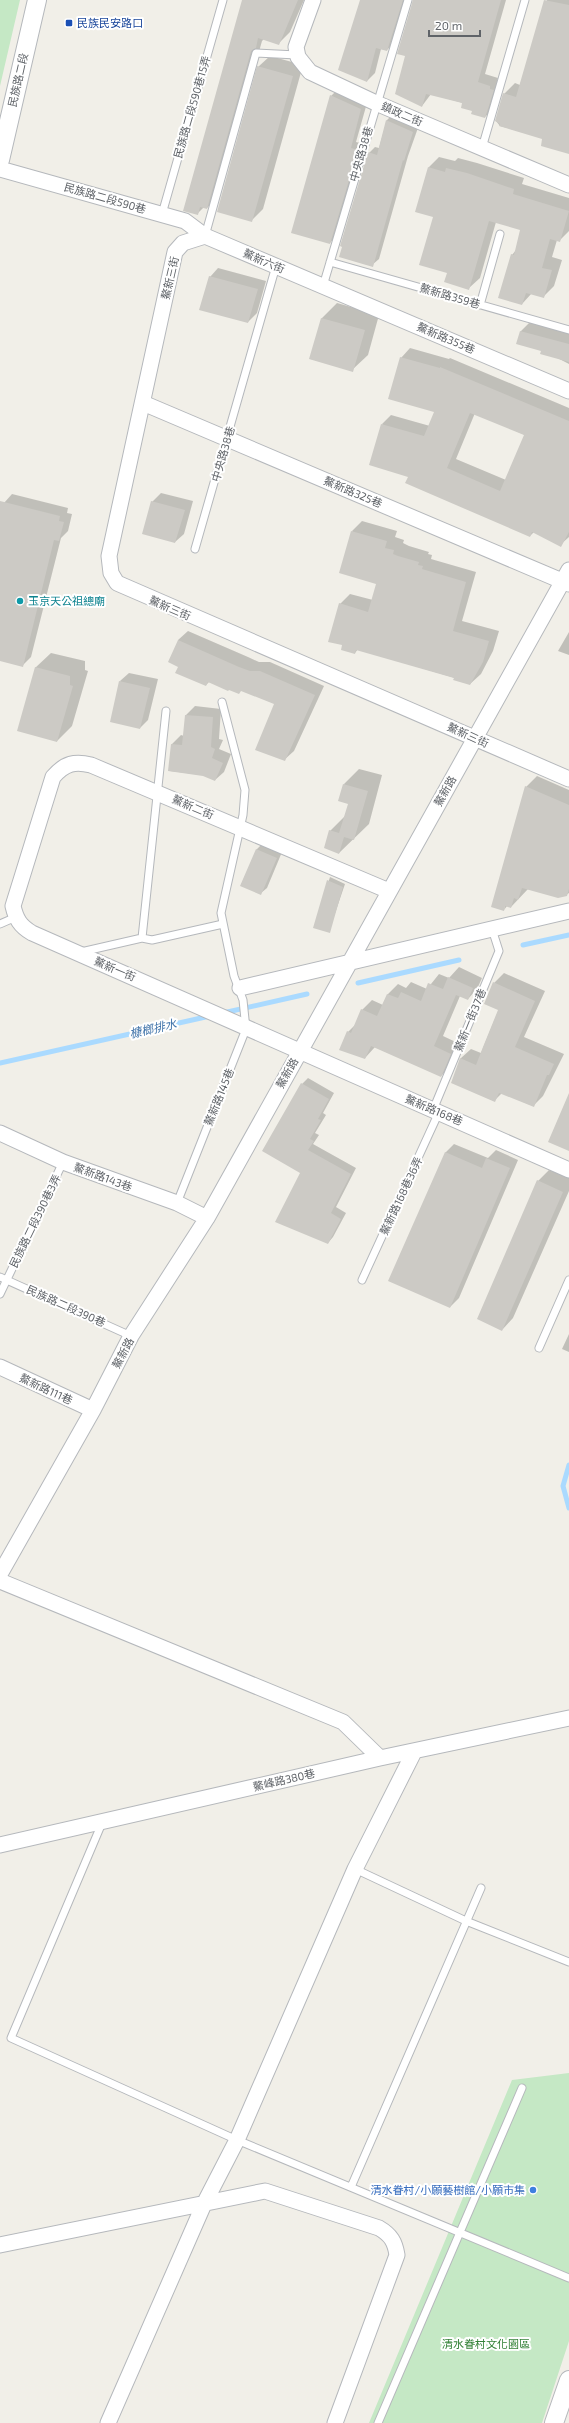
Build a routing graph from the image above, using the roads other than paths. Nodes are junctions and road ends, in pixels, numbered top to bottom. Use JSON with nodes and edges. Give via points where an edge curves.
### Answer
{"nodes":[{"id":1,"x":37,"y":0,"type":"edge"},
{"id":2,"x":223,"y":0,"type":"edge"},
{"id":3,"x":313,"y":0,"type":"edge"},
{"id":4,"x":408,"y":0,"type":"edge"},
{"id":5,"x":525,"y":0,"type":"edge"},
{"id":6,"x":297,"y":55,"type":"junction"},
{"id":7,"x":376,"y":103,"type":"junction"},
{"id":8,"x":482,"y":148,"type":"junction"},
{"id":9,"x":0,"y":160,"type":"edge"},
{"id":10,"x":0,"y":169,"type":"edge"},
{"id":11,"x":569,"y":185,"type":"edge"},
{"id":12,"x":162,"y":214,"type":"junction"},
{"id":13,"x":500,"y":234,"type":"dead end"},
{"id":14,"x":205,"y":236,"type":"junction"},
{"id":15,"x":330,"y":262,"type":"junction"},
{"id":16,"x":276,"y":266,"type":"junction"},
{"id":17,"x":323,"y":286,"type":"junction"},
{"id":18,"x":480,"y":305,"type":"junction"},
{"id":19,"x":569,"y":330,"type":"edge"},
{"id":20,"x":569,"y":391,"type":"edge"},
{"id":21,"x":143,"y":403,"type":"junction"},
{"id":22,"x":228,"y":438,"type":"junction"},
{"id":23,"x":195,"y":549,"type":"dead end"},
{"id":24,"x":567,"y":579,"type":"edge"},
{"id":25,"x":222,"y":702,"type":"dead end"},
{"id":26,"x":166,"y":711,"type":"dead end"},
{"id":27,"x":475,"y":738,"type":"junction"},
{"id":28,"x":569,"y":779,"type":"edge"},
{"id":29,"x":157,"y":792,"type":"junction"},
{"id":30,"x":240,"y":827,"type":"junction"},
{"id":31,"x":389,"y":891,"type":"junction"},
{"id":32,"x":569,"y":912,"type":"edge"},
{"id":33,"x":16,"y":917,"type":"junction"},
{"id":34,"x":0,"y":924,"type":"edge"},
{"id":35,"x":223,"y":924,"type":"junction"},
{"id":36,"x":492,"y":929,"type":"junction"},
{"id":37,"x":142,"y":938,"type":"junction"},
{"id":38,"x":78,"y":953,"type":"junction"},
{"id":39,"x":349,"y":962,"type":"junction"},
{"id":40,"x":241,"y":994,"type":"junction"},
{"id":41,"x":242,"y":1023,"type":"junction"},
{"id":42,"x":299,"y":1051,"type":"junction"},
{"id":43,"x":436,"y":1111,"type":"junction"},
{"id":44,"x":0,"y":1133,"type":"edge"},
{"id":45,"x":64,"y":1162,"type":"junction"},
{"id":46,"x":569,"y":1170,"type":"edge"},
{"id":47,"x":176,"y":1203,"type":"junction"},
{"id":48,"x":207,"y":1218,"type":"junction"},
{"id":49,"x":3,"y":1278,"type":"edge"},
{"id":50,"x":362,"y":1280,"type":"dead end"},
{"id":51,"x":569,"y":1280,"type":"edge"},
{"id":52,"x":0,"y":1294,"type":"edge"},
{"id":53,"x":131,"y":1336,"type":"junction"},
{"id":54,"x":539,"y":1348,"type":"dead end"},
{"id":55,"x":0,"y":1367,"type":"edge"},
{"id":56,"x":93,"y":1410,"type":"junction"},
{"id":57,"x":0,"y":1574,"type":"edge"},
{"id":58,"x":0,"y":1581,"type":"edge"},
{"id":59,"x":569,"y":1718,"type":"edge"},
{"id":60,"x":414,"y":1752,"type":"junction"},
{"id":61,"x":380,"y":1758,"type":"junction"},
{"id":62,"x":102,"y":1822,"type":"junction"},
{"id":63,"x":0,"y":1845,"type":"edge"},
{"id":64,"x":355,"y":1869,"type":"junction"},
{"id":65,"x":481,"y":1888,"type":"dead end"},
{"id":66,"x":466,"y":1921,"type":"junction"},
{"id":67,"x":569,"y":1962,"type":"edge"},
{"id":68,"x":522,"y":2088,"type":"dead end"},
{"id":69,"x":237,"y":2140,"type":"junction"},
{"id":70,"x":351,"y":2187,"type":"junction"},
{"id":71,"x":204,"y":2204,"type":"junction"},
{"id":72,"x":459,"y":2231,"type":"junction"},
{"id":73,"x":0,"y":2245,"type":"edge"},
{"id":74,"x":569,"y":2278,"type":"edge"},
{"id":75,"x":569,"y":2380,"type":"edge"},
{"id":76,"x":108,"y":2423,"type":"edge"},
{"id":77,"x":335,"y":2423,"type":"edge"},
{"id":78,"x":378,"y":2423,"type":"edge"},
{"id":79,"x":554,"y":2423,"type":"edge"}],
"edges":[{"from":1,"to":9,"type":"street","name":"民族路二段"},
{"from":2,"to":12,"type":"lane","name":"民族路二段590巷15弄"},
{"from":3,"to":6,"type":"street","via":[[298,36]]},
{"from":4,"to":7,"type":"lane","name":"中央路38巷"},
{"from":5,"to":8,"type":"lane"},
{"from":6,"to":7,"type":"street","name":"鎮政二街","via":[[310,72]]},
{"from":6,"to":14,"type":"lane","via":[[256,53]]},
{"from":7,"to":8,"type":"street","name":"鎮政二街"},
{"from":7,"to":15,"type":"lane","name":"中央路38巷"},
{"from":8,"to":11,"type":"street","name":"鎮政二街"},
{"from":10,"to":12,"type":"street","name":"民族路二段590巷"},
{"from":12,"to":14,"type":"street","name":"民族路二段590巷","via":[[185,221]]},
{"from":13,"to":18,"type":"lane"},
{"from":14,"to":16,"type":"street","name":"鰲新六街"},
{"from":14,"to":21,"type":"street","name":"鰲新三街","via":[[183,243],[175,252]]},
{"from":15,"to":17,"type":"lane","name":"中央路38巷"},
{"from":15,"to":18,"type":"lane","name":"鰲新路359巷"},
{"from":16,"to":17,"type":"street","name":"鰲新六街"},
{"from":16,"to":22,"type":"lane","name":"中央路38巷"},
{"from":17,"to":20,"type":"street","name":"鰲新路355巷"},
{"from":18,"to":19,"type":"lane","name":"鰲新路359巷"},
{"from":21,"to":22,"type":"street","name":"鰲新路325巷"},
{"from":21,"to":27,"type":"street","name":"鰲新三街","via":[[110,556],[111,573],[117,583]]},
{"from":22,"to":23,"type":"lane","name":"中央路38巷"},
{"from":22,"to":24,"type":"street","name":"鰲新路325巷"},
{"from":24,"to":27,"type":"street","name":"鰲新路"},
{"from":25,"to":30,"type":"lane","via":[[245,790]]},
{"from":26,"to":29,"type":"lane"},
{"from":27,"to":28,"type":"street","name":"鰲新三街"},
{"from":27,"to":31,"type":"street","name":"鰲新路"},
{"from":29,"to":30,"type":"street","name":"鰲新二街"},
{"from":29,"to":33,"type":"street","name":"鰲新二街","via":[[91,765],[71,763],[60,768],[53,777],[13,906]]},
{"from":29,"to":37,"type":"lane"},
{"from":30,"to":31,"type":"street","name":"鰲新二街"},
{"from":30,"to":35,"type":"lane","via":[[221,913]]},
{"from":31,"to":39,"type":"street","name":"鰲新路"},
{"from":32,"to":36,"type":"street"},
{"from":33,"to":34,"type":"lane"},
{"from":33,"to":38,"type":"street","name":"鰲新一街","via":[[22,926],[32,933]]},
{"from":35,"to":37,"type":"lane","via":[[152,940]]},
{"from":35,"to":40,"type":"lane","via":[[234,976]]},
{"from":36,"to":39,"type":"street"},
{"from":36,"to":43,"type":"lane","name":"鰲新一街37巷","via":[[499,951]]},
{"from":37,"to":38,"type":"lane"},
{"from":38,"to":41,"type":"street","name":"鰲新一街"},
{"from":39,"to":40,"type":"street"},
{"from":39,"to":42,"type":"street","name":"鰲新路"},
{"from":40,"to":41,"type":"lane"},
{"from":41,"to":42,"type":"street","name":"鰲新一街"},
{"from":41,"to":47,"type":"lane","name":"鰲新路145巷"},
{"from":42,"to":43,"type":"street","name":"鰲新路168巷"},
{"from":42,"to":48,"type":"street","name":"鰲新路"},
{"from":43,"to":46,"type":"street","name":"鰲新路168巷"},
{"from":43,"to":50,"type":"lane","name":"鰲新路168巷36弄"},
{"from":44,"to":45,"type":"street","name":"鰲新路143巷"},
{"from":45,"to":47,"type":"street","name":"鰲新路143巷"},
{"from":45,"to":49,"type":"lane","name":"民族路二段390巷3弄"},
{"from":47,"to":48,"type":"street","name":"鰲新路143巷"},
{"from":48,"to":53,"type":"street","name":"鰲新路"},
{"from":49,"to":52,"type":"lane","name":"民族路二段390巷3弄"},
{"from":49,"to":53,"type":"lane","name":"民族路二段390巷"},
{"from":51,"to":54,"type":"lane"},
{"from":53,"to":56,"type":"street","name":"鰲新路"},
{"from":55,"to":56,"type":"street","name":"鰲新路111巷"},
{"from":56,"to":57,"type":"street","name":"鰲新路"},
{"from":58,"to":61,"type":"street","via":[[343,1722]]},
{"from":59,"to":60,"type":"street","name":"鰲峰路380巷"},
{"from":60,"to":61,"type":"street","name":"鰲峰路380巷"},
{"from":60,"to":64,"type":"street"},
{"from":61,"to":62,"type":"street","name":"鰲峰路380巷"},
{"from":62,"to":63,"type":"street","name":"鰲峰路380巷"},
{"from":62,"to":69,"type":"lane","via":[[11,2038]]},
{"from":64,"to":66,"type":"lane"},
{"from":64,"to":69,"type":"street"},
{"from":65,"to":66,"type":"lane"},
{"from":66,"to":67,"type":"lane"},
{"from":66,"to":70,"type":"lane"},
{"from":68,"to":72,"type":"lane"},
{"from":69,"to":70,"type":"lane"},
{"from":69,"to":71,"type":"street"},
{"from":70,"to":72,"type":"lane"},
{"from":71,"to":73,"type":"street"},
{"from":71,"to":76,"type":"street"},
{"from":71,"to":77,"type":"street","via":[[270,2191],[379,2228],[388,2233],[396,2244],[398,2255],[395,2266]]},
{"from":72,"to":74,"type":"lane"},
{"from":72,"to":78,"type":"lane"},
{"from":75,"to":79,"type":"street"}]}
